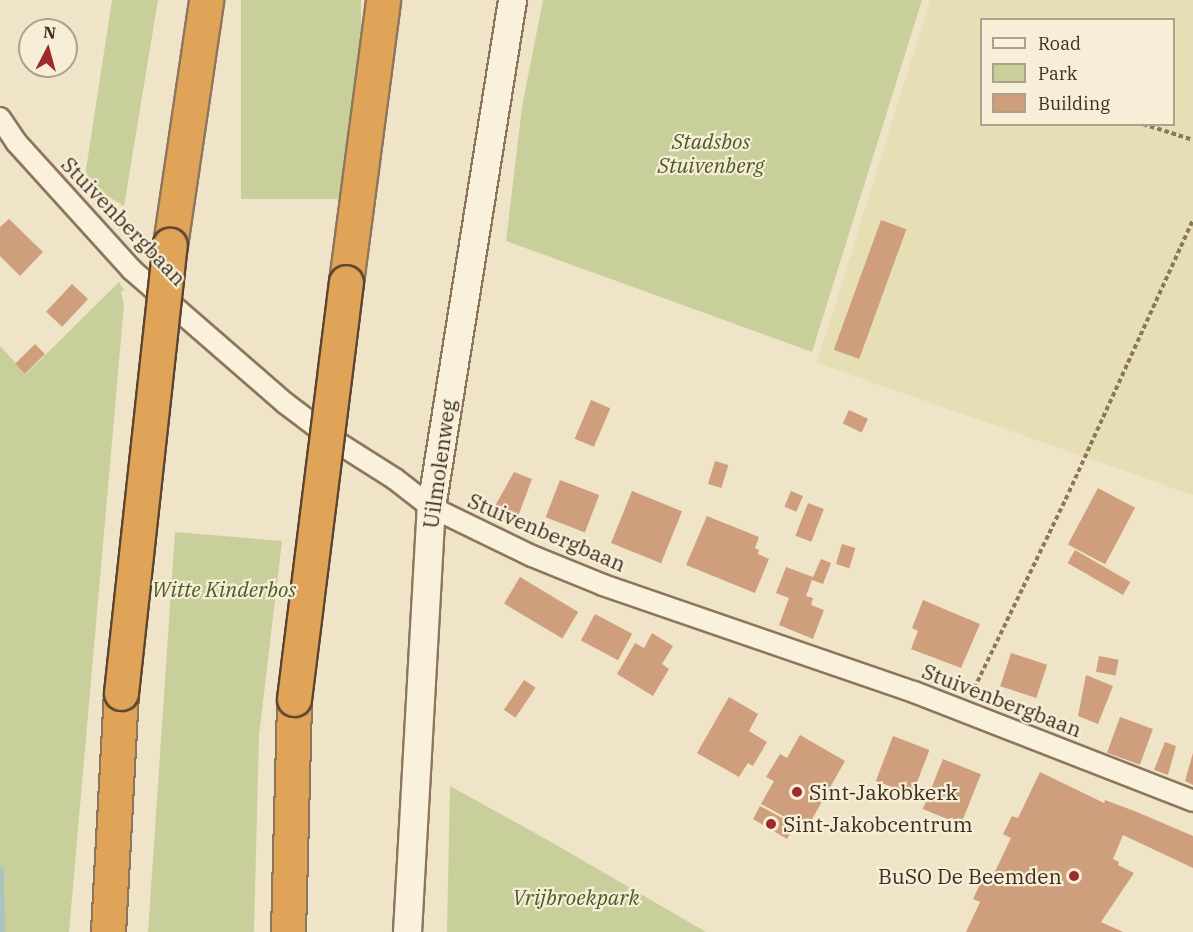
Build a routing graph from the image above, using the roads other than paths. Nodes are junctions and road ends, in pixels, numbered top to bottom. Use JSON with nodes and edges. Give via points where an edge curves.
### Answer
{"nodes":[{"id":1,"x":206,"y":0,"type":"edge"},
{"id":2,"x":383,"y":0,"type":"edge"},
{"id":3,"x":512,"y":0,"type":"edge"},
{"id":4,"x":0,"y":118,"type":"edge"},
{"id":5,"x":431,"y":507,"type":"junction"},
{"id":6,"x":1193,"y":801,"type":"edge"},
{"id":7,"x":108,"y":932,"type":"edge"},
{"id":8,"x":288,"y":932,"type":"edge"},
{"id":9,"x":407,"y":932,"type":"edge"}],
"edges":[{"from":1,"to":7,"type":"highway","bridge":true,"via":[[170,245],[121,693]]},
{"from":2,"to":8,"type":"highway","bridge":true,"via":[[294,699]]},
{"from":3,"to":5,"type":"main road","name":"Uilmolenweg"},
{"from":4,"to":5,"type":"street","name":"Stuivenbergbaan","via":[[16,142],[132,270],[285,404]]},
{"from":5,"to":6,"type":"street","name":"Stuivenbergbaan","via":[[603,585],[964,711]]},
{"from":5,"to":9,"type":"main road","name":"Uilmolenweg"}]}
